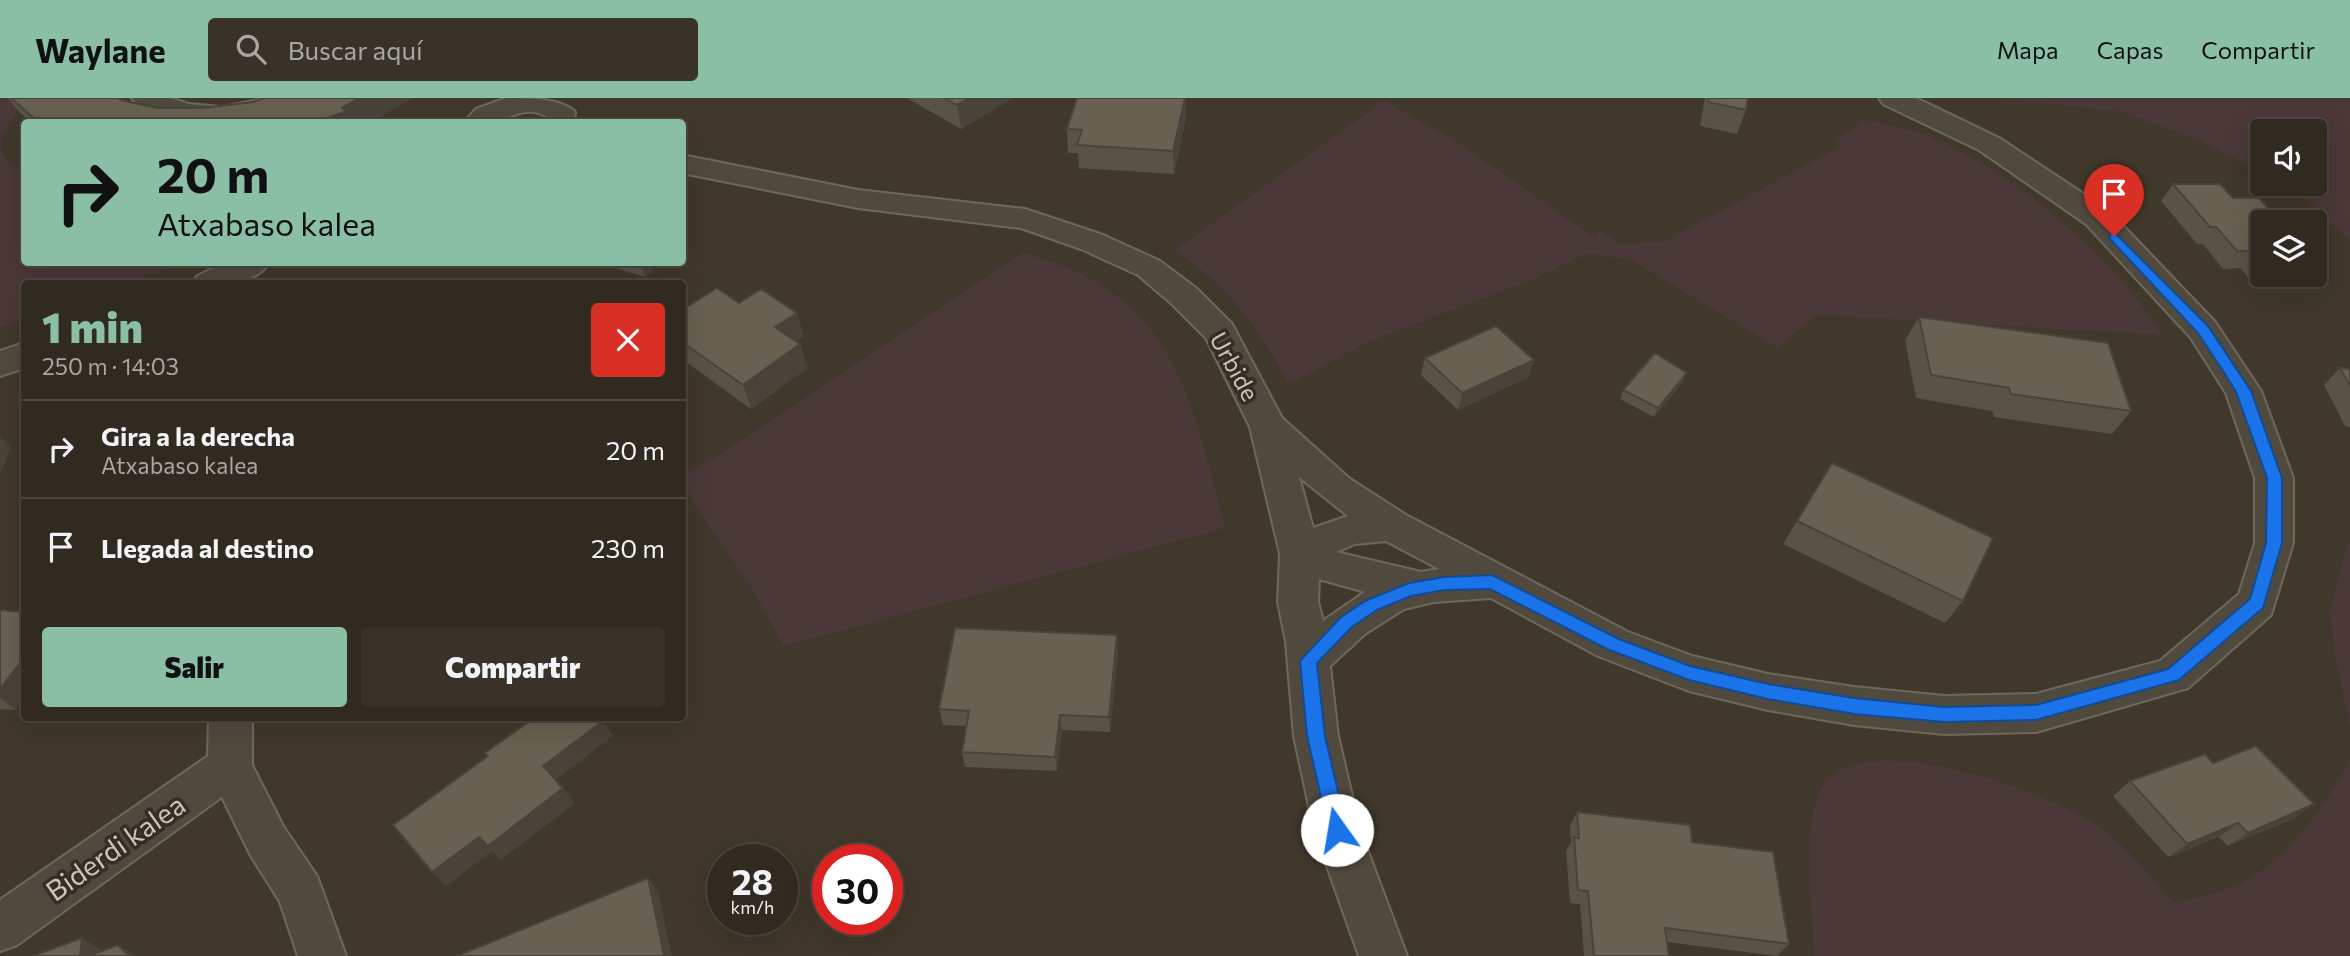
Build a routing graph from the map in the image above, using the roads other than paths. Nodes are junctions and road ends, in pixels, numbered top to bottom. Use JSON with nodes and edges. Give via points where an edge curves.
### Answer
{"nodes":[{"id":1,"x":146,"y":98,"type":"edge"},
{"id":2,"x":299,"y":98,"type":"edge"},
{"id":3,"x":1893,"y":98,"type":"edge"},
{"id":4,"x":525,"y":99,"type":"edge"},
{"id":5,"x":482,"y":119,"type":"edge"},
{"id":6,"x":560,"y":119,"type":"edge"},
{"id":7,"x":686,"y":165,"type":"edge"},
{"id":8,"x":246,"y":266,"type":"edge"},
{"id":9,"x":217,"y":280,"type":"edge"},
{"id":10,"x":21,"y":356,"type":"edge"},
{"id":11,"x":0,"y":364,"type":"edge"},
{"id":12,"x":1268,"y":428,"type":"junction"},
{"id":13,"x":1392,"y":526,"type":"junction"},
{"id":14,"x":1300,"y":554,"type":"junction"},
{"id":15,"x":1492,"y":582,"type":"junction"},
{"id":16,"x":1420,"y":588,"type":"junction"},
{"id":17,"x":1308,"y":661,"type":"junction"},
{"id":18,"x":231,"y":721,"type":"edge"},
{"id":19,"x":230,"y":766,"type":"junction"},
{"id":20,"x":0,"y":928,"type":"edge"},
{"id":21,"x":322,"y":956,"type":"edge"},
{"id":22,"x":1383,"y":956,"type":"edge"}],
"edges":[{"from":1,"to":2,"type":"street","via":[[176,112],[214,116],[254,112]]},
{"from":3,"to":15,"type":"street","via":[[1989,144],[2096,217],[2203,330],[2243,391],[2274,478],[2274,543],[2257,603],[2173,674],[2036,713],[1944,715],[1780,694],[1689,673],[1613,644]]},
{"from":4,"to":5,"type":"street","via":[[497,108]]},
{"from":4,"to":6,"type":"street","via":[[556,107]]},
{"from":7,"to":12,"type":"street","name":"Urbide","via":[[858,199],[1025,219],[1092,242],[1149,268],[1220,332]]},
{"from":8,"to":9,"type":"street"},
{"from":10,"to":11,"type":"street"},
{"from":12,"to":13,"type":"street","via":[[1337,489]]},
{"from":12,"to":14,"type":"street","name":"Urbide"},
{"from":13,"to":14,"type":"street","via":[[1340,531]]},
{"from":13,"to":15,"type":"street"},
{"from":14,"to":16,"type":"street","via":[[1336,569]]},
{"from":14,"to":17,"type":"street","name":"Urbide","via":[[1298,602]]},
{"from":15,"to":16,"type":"street"},
{"from":16,"to":17,"type":"street","via":[[1371,606],[1346,622]]},
{"from":17,"to":22,"type":"street","name":"Urbide","via":[[1316,736],[1337,830]]},
{"from":18,"to":19,"type":"street"},
{"from":19,"to":20,"type":"street","name":"Biderdi kalea"},
{"from":19,"to":21,"type":"street","via":[[267,841],[300,892]]}]}
